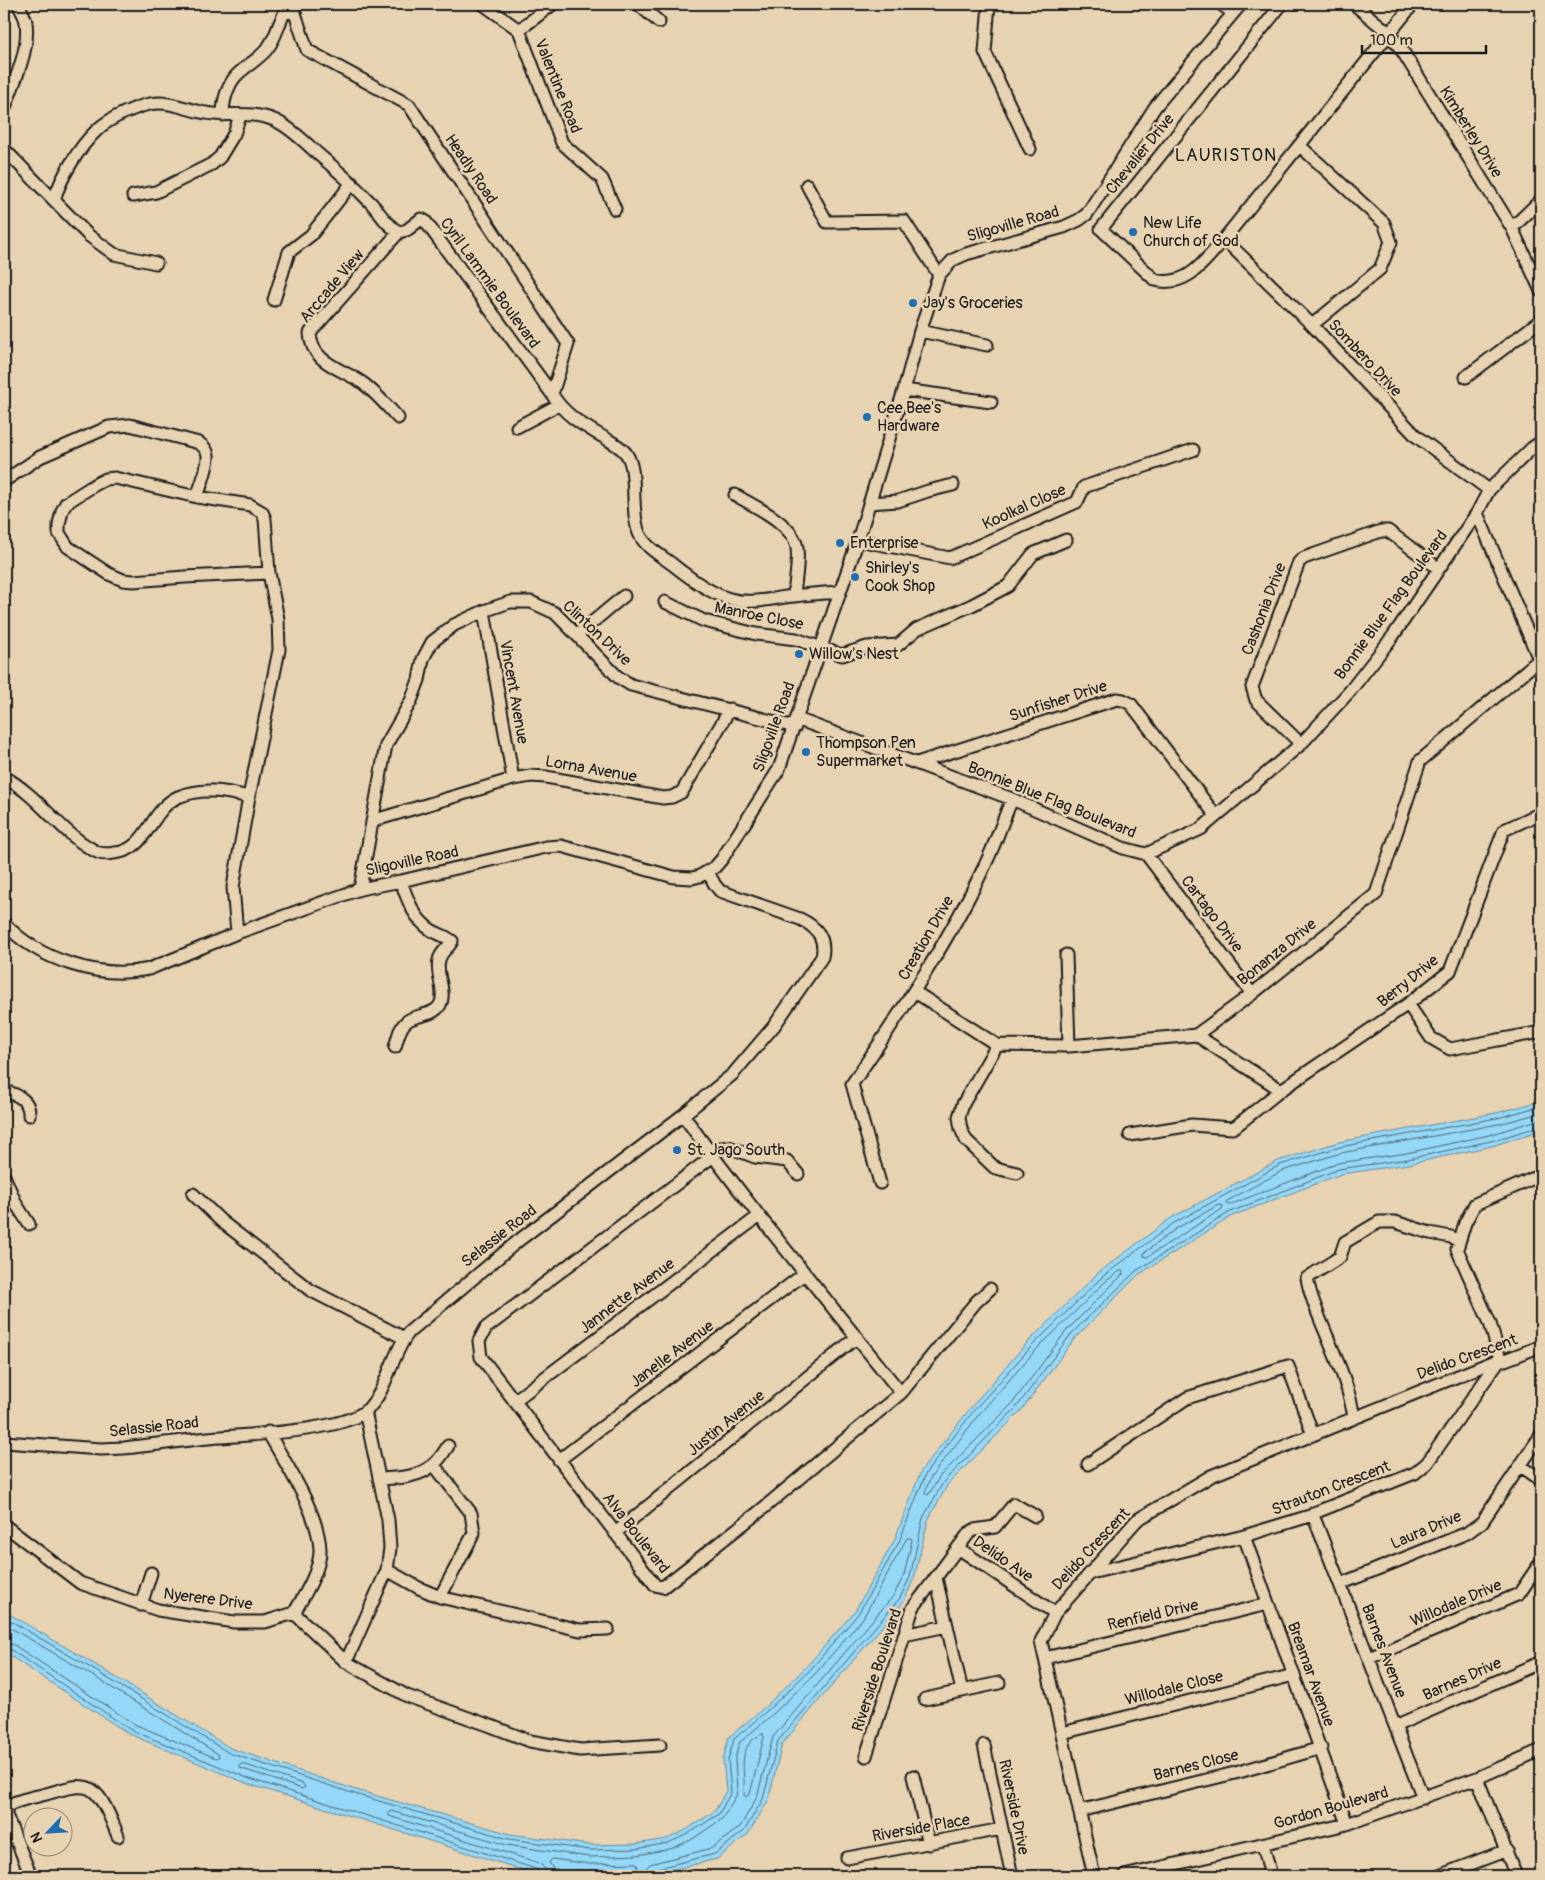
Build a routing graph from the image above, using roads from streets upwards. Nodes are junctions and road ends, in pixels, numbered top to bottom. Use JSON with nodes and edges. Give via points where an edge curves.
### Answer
{"nodes":[{"id":1,"x":18,"y":4,"type":"edge"},
{"id":2,"x":483,"y":4,"type":"edge"},
{"id":3,"x":554,"y":4,"type":"edge"},
{"id":4,"x":638,"y":4,"type":"edge"},
{"id":5,"x":989,"y":4,"type":"edge"},
{"id":6,"x":1221,"y":4,"type":"edge"},
{"id":7,"x":1241,"y":4,"type":"edge"},
{"id":8,"x":1282,"y":4,"type":"edge"},
{"id":9,"x":1354,"y":4,"type":"edge"},
{"id":10,"x":1413,"y":4,"type":"edge"},
{"id":11,"x":293,"y":7,"type":"edge"},
{"id":12,"x":1233,"y":13,"type":"junction"},
{"id":13,"x":659,"y":22,"type":"dead end"},
{"id":14,"x":519,"y":30,"type":"junction"},
{"id":15,"x":1390,"y":34,"type":"junction"},
{"id":16,"x":4,"y":110,"type":"edge"},
{"id":17,"x":223,"y":115,"type":"junction"},
{"id":18,"x":240,"y":116,"type":"junction"},
{"id":19,"x":1300,"y":146,"type":"junction"},
{"id":20,"x":4,"y":149,"type":"edge"},
{"id":21,"x":1030,"y":150,"type":"dead end"},
{"id":22,"x":352,"y":183,"type":"junction"},
{"id":23,"x":806,"y":185,"type":"dead end"},
{"id":24,"x":133,"y":196,"type":"dead end"},
{"id":25,"x":54,"y":200,"type":"junction"},
{"id":26,"x":1541,"y":200,"type":"edge"},
{"id":27,"x":615,"y":209,"type":"dead end"},
{"id":28,"x":1512,"y":228,"type":"junction"},
{"id":29,"x":399,"y":232,"type":"junction"},
{"id":30,"x":1224,"y":239,"type":"junction"},
{"id":31,"x":156,"y":264,"type":"dead end"},
{"id":32,"x":939,"y":275,"type":"junction"},
{"id":33,"x":1541,"y":291,"type":"edge"},
{"id":34,"x":274,"y":300,"type":"dead end"},
{"id":35,"x":1541,"y":320,"type":"edge"},
{"id":36,"x":1312,"y":325,"type":"junction"},
{"id":37,"x":920,"y":331,"type":"junction"},
{"id":38,"x":987,"y":346,"type":"dead end"},
{"id":39,"x":1466,"y":377,"type":"dead end"},
{"id":40,"x":904,"y":390,"type":"junction"},
{"id":41,"x":552,"y":394,"type":"junction"},
{"id":42,"x":991,"y":402,"type":"dead end"},
{"id":43,"x":558,"y":405,"type":"junction"},
{"id":44,"x":398,"y":418,"type":"dead end"},
{"id":45,"x":517,"y":427,"type":"dead end"},
{"id":46,"x":1541,"y":442,"type":"edge"},
{"id":47,"x":1193,"y":450,"type":"dead end"},
{"id":48,"x":4,"y":481,"type":"edge"},
{"id":49,"x":953,"y":485,"type":"dead end"},
{"id":50,"x":1489,"y":490,"type":"junction"},
{"id":51,"x":735,"y":495,"type":"dead end"},
{"id":52,"x":197,"y":497,"type":"junction"},
{"id":53,"x":869,"y":503,"type":"junction"},
{"id":54,"x":1477,"y":513,"type":"junction"},
{"id":55,"x":858,"y":540,"type":"junction"},
{"id":56,"x":1066,"y":540,"type":"dead end"},
{"id":57,"x":1438,"y":568,"type":"junction"},
{"id":58,"x":269,"y":573,"type":"junction"},
{"id":59,"x":839,"y":592,"type":"junction"},
{"id":60,"x":624,"y":596,"type":"dead end"},
{"id":61,"x":794,"y":596,"type":"junction"},
{"id":62,"x":665,"y":602,"type":"dead end"},
{"id":63,"x":484,"y":611,"type":"junction"},
{"id":64,"x":578,"y":634,"type":"junction"},
{"id":65,"x":821,"y":647,"type":"junction"},
{"id":66,"x":1540,"y":659,"type":"edge"},
{"id":67,"x":730,"y":709,"type":"junction"},
{"id":68,"x":796,"y":723,"type":"junction"},
{"id":69,"x":1301,"y":744,"type":"junction"},
{"id":70,"x":917,"y":763,"type":"junction"},
{"id":71,"x":4,"y":777,"type":"edge"},
{"id":72,"x":513,"y":779,"type":"junction"},
{"id":73,"x":249,"y":796,"type":"junction"},
{"id":74,"x":1012,"y":799,"type":"junction"},
{"id":75,"x":1541,"y":813,"type":"edge"},
{"id":76,"x":1216,"y":816,"type":"junction"},
{"id":77,"x":372,"y":821,"type":"junction"},
{"id":78,"x":1146,"y":854,"type":"junction"},
{"id":79,"x":708,"y":872,"type":"junction"},
{"id":80,"x":401,"y":881,"type":"junction"},
{"id":81,"x":360,"y":889,"type":"junction"},
{"id":82,"x":4,"y":923,"type":"edge"},
{"id":83,"x":237,"y":933,"type":"junction"},
{"id":84,"x":1066,"y":955,"type":"dead end"},
{"id":85,"x":915,"y":992,"type":"junction"},
{"id":86,"x":1252,"y":994,"type":"junction"},
{"id":87,"x":1408,"y":1004,"type":"junction"},
{"id":88,"x":1541,"y":1032,"type":"edge"},
{"id":89,"x":1196,"y":1035,"type":"junction"},
{"id":90,"x":997,"y":1046,"type":"junction"},
{"id":91,"x":1069,"y":1046,"type":"junction"},
{"id":92,"x":395,"y":1047,"type":"dead end"},
{"id":93,"x":1281,"y":1090,"type":"junction"},
{"id":94,"x":4,"y":1091,"type":"edge"},
{"id":95,"x":29,"y":1115,"type":"dead end"},
{"id":96,"x":683,"y":1115,"type":"junction"},
{"id":97,"x":1130,"y":1134,"type":"dead end"},
{"id":98,"x":711,"y":1153,"type":"junction"},
{"id":99,"x":1017,"y":1173,"type":"dead end"},
{"id":100,"x":798,"y":1174,"type":"dead end"},
{"id":101,"x":1541,"y":1175,"type":"edge"},
{"id":102,"x":4,"y":1176,"type":"edge"},
{"id":103,"x":880,"y":1183,"type":"dead end"},
{"id":104,"x":193,"y":1194,"type":"dead end"},
{"id":105,"x":759,"y":1216,"type":"junction"},
{"id":106,"x":29,"y":1224,"type":"dead end"},
{"id":107,"x":1458,"y":1241,"type":"junction"},
{"id":108,"x":804,"y":1274,"type":"junction"},
{"id":109,"x":990,"y":1289,"type":"dead end"},
{"id":110,"x":857,"y":1337,"type":"junction"},
{"id":111,"x":404,"y":1338,"type":"junction"},
{"id":112,"x":1541,"y":1346,"type":"edge"},
{"id":113,"x":1500,"y":1359,"type":"junction"},
{"id":114,"x":901,"y":1393,"type":"junction"},
{"id":115,"x":514,"y":1401,"type":"junction"},
{"id":116,"x":365,"y":1411,"type":"junction"},
{"id":117,"x":1354,"y":1418,"type":"junction"},
{"id":118,"x":268,"y":1432,"type":"junction"},
{"id":119,"x":1313,"y":1435,"type":"junction"},
{"id":120,"x":1541,"y":1435,"type":"edge"},
{"id":121,"x":4,"y":1442,"type":"edge"},
{"id":122,"x":448,"y":1446,"type":"dead end"},
{"id":123,"x":559,"y":1460,"type":"junction"},
{"id":124,"x":1088,"y":1464,"type":"dead end"},
{"id":125,"x":434,"y":1465,"type":"junction"},
{"id":126,"x":1521,"y":1466,"type":"junction"},
{"id":127,"x":379,"y":1479,"type":"junction"},
{"id":128,"x":1541,"y":1480,"type":"edge"},
{"id":129,"x":1313,"y":1515,"type":"junction"},
{"id":130,"x":1035,"y":1516,"type":"dead end"},
{"id":131,"x":4,"y":1525,"type":"edge"},
{"id":132,"x":615,"y":1534,"type":"junction"},
{"id":133,"x":1244,"y":1536,"type":"junction"},
{"id":134,"x":958,"y":1548,"type":"junction"},
{"id":135,"x":1541,"y":1562,"type":"edge"},
{"id":136,"x":387,"y":1570,"type":"junction"},
{"id":137,"x":151,"y":1573,"type":"dead end"},
{"id":138,"x":1091,"y":1573,"type":"junction"},
{"id":139,"x":936,"y":1578,"type":"junction"},
{"id":140,"x":1340,"y":1584,"type":"junction"},
{"id":141,"x":440,"y":1597,"type":"junction"},
{"id":142,"x":141,"y":1604,"type":"junction"},
{"id":143,"x":1268,"y":1604,"type":"junction"},
{"id":144,"x":294,"y":1613,"type":"junction"},
{"id":145,"x":1055,"y":1613,"type":"junction"},
{"id":146,"x":947,"y":1626,"type":"junction"},
{"id":147,"x":608,"y":1629,"type":"dead end"},
{"id":148,"x":904,"y":1635,"type":"junction"},
{"id":149,"x":1045,"y":1658,"type":"junction"},
{"id":150,"x":1369,"y":1658,"type":"junction"},
{"id":151,"x":346,"y":1662,"type":"junction"},
{"id":152,"x":1541,"y":1662,"type":"edge"},
{"id":153,"x":1294,"y":1675,"type":"junction"},
{"id":154,"x":999,"y":1683,"type":"dead end"},
{"id":155,"x":962,"y":1691,"type":"junction"},
{"id":156,"x":924,"y":1699,"type":"dead end"},
{"id":157,"x":1395,"y":1726,"type":"junction"},
{"id":158,"x":1062,"y":1733,"type":"junction"},
{"id":159,"x":660,"y":1745,"type":"dead end"},
{"id":160,"x":984,"y":1745,"type":"dead end"},
{"id":161,"x":1321,"y":1748,"type":"junction"},
{"id":162,"x":1541,"y":1750,"type":"edge"},
{"id":163,"x":866,"y":1756,"type":"dead end"},
{"id":164,"x":913,"y":1776,"type":"dead end"},
{"id":165,"x":1477,"y":1778,"type":"junction"},
{"id":166,"x":1423,"y":1798,"type":"junction"},
{"id":167,"x":1079,"y":1811,"type":"junction"},
{"id":168,"x":1347,"y":1824,"type":"junction"},
{"id":169,"x":1002,"y":1829,"type":"junction"},
{"id":170,"x":118,"y":1836,"type":"dead end"},
{"id":171,"x":929,"y":1844,"type":"junction"},
{"id":172,"x":1263,"y":1844,"type":"junction"},
{"id":173,"x":1507,"y":1850,"type":"junction"},
{"id":174,"x":847,"y":1858,"type":"dead end"},
{"id":175,"x":31,"y":1876,"type":"edge"},
{"id":176,"x":1012,"y":1876,"type":"edge"},
{"id":177,"x":1094,"y":1876,"type":"edge"},
{"id":178,"x":1124,"y":1876,"type":"edge"},
{"id":179,"x":1272,"y":1876,"type":"edge"},
{"id":180,"x":1439,"y":1876,"type":"edge"},
{"id":181,"x":1516,"y":1876,"type":"edge"}],
"edges":[{"from":1,"to":16,"type":"street","via":[[25,20],[27,37]]},
{"from":2,"to":14,"type":"street","name":"Valentine Road"},
{"from":3,"to":14,"type":"street"},
{"from":4,"to":13,"type":"street"},
{"from":5,"to":21,"type":"street","via":[[985,52]]},
{"from":6,"to":12,"type":"street"},
{"from":7,"to":12,"type":"street","name":"Sligoville Road"},
{"from":8,"to":30,"type":"street","name":"Chevalier Drive","via":[[1101,229],[1155,280],[1167,283],[1182,279],[1200,266]]},
{"from":9,"to":15,"type":"street","name":"Kimberley Drive"},
{"from":10,"to":15,"type":"street"},
{"from":11,"to":17,"type":"street","via":[[284,14],[276,38],[265,52],[238,74],[226,92]]},
{"from":11,"to":41,"type":"street","name":"Headly Road","via":[[307,50],[409,105],[568,344]]},
{"from":12,"to":32,"type":"street","name":"Sligoville Road","via":[[1155,107],[1087,214],[1064,227],[966,254],[953,260]]},
{"from":14,"to":27,"type":"street","name":"Valentine Road","via":[[562,143],[602,179]]},
{"from":15,"to":19,"type":"street"},
{"from":15,"to":28,"type":"street","name":"Kimberley Drive"},
{"from":17,"to":18,"type":"street"},
{"from":17,"to":25,"type":"street","via":[[156,103],[118,116],[97,129],[81,149],[59,183]]},
{"from":18,"to":22,"type":"street","via":[[253,114],[279,122]]},
{"from":18,"to":24,"type":"street","via":[[234,134],[212,164],[156,192]]},
{"from":19,"to":30,"type":"street"},
{"from":19,"to":36,"type":"street","via":[[1384,223],[1391,242],[1380,269]]},
{"from":20,"to":25,"type":"street"},
{"from":22,"to":29,"type":"street","via":[[385,222]]},
{"from":22,"to":34,"type":"street","via":[[311,235],[289,252]]},
{"from":23,"to":32,"type":"street","via":[[827,222],[904,221]]},
{"from":25,"to":31,"type":"street","via":[[88,235],[114,254]]},
{"from":26,"to":28,"type":"street"},
{"from":28,"to":33,"type":"street","name":"Kimberley Drive"},
{"from":29,"to":41,"type":"street","name":"Cyril Lammie Boulevard","via":[[421,219],[425,221]]},
{"from":29,"to":44,"type":"street","name":"Arccade View","via":[[310,333],[311,344],[325,361],[363,383]]},
{"from":30,"to":36,"type":"street","name":"Sombero Drive"},
{"from":32,"to":37,"type":"street","name":"Sligoville Road"},
{"from":35,"to":39,"type":"street"},
{"from":36,"to":50,"type":"street","name":"Sombero Drive","via":[[1416,436]]},
{"from":37,"to":38,"type":"street"},
{"from":37,"to":40,"type":"street","name":"Sligoville Road"},
{"from":40,"to":42,"type":"street"},
{"from":40,"to":53,"type":"street","name":"Sligoville Road"},
{"from":41,"to":43,"type":"street","name":"Cyril Lammie Boulevard"},
{"from":43,"to":45,"type":"street"},
{"from":43,"to":61,"type":"street","name":"Cyril Lammie Boulevard","via":[[627,455],[639,534],[681,572],[730,599],[753,602]]},
{"from":46,"to":50,"type":"street","name":"Bonnie Blue Flag Boulevard"},
{"from":47,"to":55,"type":"street","name":"Koolkal Close","via":[[1084,487],[1077,502],[950,558]]},
{"from":48,"to":52,"type":"street","via":[[40,457],[108,427],[130,425],[199,443],[206,448],[207,462]]},
{"from":49,"to":53,"type":"street","via":[[898,501]]},
{"from":50,"to":54,"type":"street","name":"Bonnie Blue Flag Boulevard"},
{"from":51,"to":61,"type":"street","via":[[774,519],[794,539],[797,548]]},
{"from":52,"to":58,"type":"street","via":[[250,505],[262,512]]},
{"from":52,"to":58,"type":"street","via":[[116,478],[106,479],[66,503],[59,533],[68,547],[123,580]]},
{"from":53,"to":55,"type":"street","name":"Sligoville Road"},
{"from":54,"to":57,"type":"street","name":"Bonnie Blue Flag Boulevard"},
{"from":54,"to":66,"type":"street"},
{"from":55,"to":59,"type":"street","name":"Sligoville Road"},
{"from":56,"to":65,"type":"street","name":"Manroe Close","via":[[1033,554],[1008,586],[917,629],[898,645],[867,647],[842,655]]},
{"from":57,"to":69,"type":"street","name":"Bonnie Blue Flag Boulevard","via":[[1350,691]]},
{"from":57,"to":69,"type":"street","name":"Cashonia Drive","via":[[1388,531],[1299,562],[1252,687],[1256,700]]},
{"from":58,"to":73,"type":"street","via":[[278,619],[279,650]]},
{"from":59,"to":61,"type":"street","name":"Cyril Lammie Boulevard"},
{"from":59,"to":65,"type":"street","name":"Sligoville Road"},
{"from":60,"to":64,"type":"street"},
{"from":62,"to":65,"type":"street","name":"Manroe Close","via":[[704,621]]},
{"from":63,"to":64,"type":"street","name":"Clinton Drive","via":[[510,602],[531,602],[555,613]]},
{"from":63,"to":72,"type":"street","name":"Vincent Avenue"},
{"from":63,"to":77,"type":"street","name":"Clinton Drive","via":[[454,625],[432,642],[423,659],[411,701],[386,744]]},
{"from":64,"to":67,"type":"street","name":"Clinton Drive","via":[[618,677],[631,684]]},
{"from":65,"to":68,"type":"street","name":"Sligoville Road"},
{"from":66,"to":86,"type":"street","name":"Bonanza Drive","via":[[1420,761],[1376,894]]},
{"from":67,"to":68,"type":"street","name":"Clinton Drive"},
{"from":67,"to":72,"type":"street","name":"Lorna Avenue","via":[[682,792],[672,797],[546,777]]},
{"from":68,"to":70,"type":"street","name":"Bonnie Blue Flag Boulevard"},
{"from":68,"to":79,"type":"street","name":"Sligoville Road","via":[[779,769],[763,797],[722,859]]},
{"from":69,"to":76,"type":"street","name":"Bonnie Blue Flag Boulevard"},
{"from":70,"to":74,"type":"street","name":"Bonnie Blue Flag Boulevard"},
{"from":70,"to":76,"type":"street","name":"Sunfisher Drive","via":[[1117,699],[1123,700],[1131,704]]},
{"from":71,"to":73,"type":"street","via":[[17,784],[75,838],[101,854],[128,851],[176,798],[198,791],[220,790]]},
{"from":72,"to":77,"type":"street","name":"Lorna Avenue"},
{"from":73,"to":83,"type":"street","via":[[233,886]]},
{"from":74,"to":78,"type":"street","name":"Bonnie Blue Flag Boulevard","via":[[1122,848]]},
{"from":74,"to":85,"type":"street","name":"Creation Drive","via":[[986,862]]},
{"from":75,"to":87,"type":"street","name":"Berry Drive","via":[[1504,830],[1450,971]]},
{"from":76,"to":78,"type":"street","name":"Bonnie Blue Flag Boulevard","via":[[1201,829]]},
{"from":77,"to":81,"type":"street","name":"Clinton Drive"},
{"from":78,"to":86,"type":"street","name":"Cartago Drive"},
{"from":79,"to":80,"type":"street","name":"Sligoville Road","via":[[692,878],[674,877],[554,845]]},
{"from":79,"to":96,"type":"street","name":"Selassie Road","via":[[720,891],[812,924],[821,938],[823,951],[822,957],[754,1051],[733,1074]]},
{"from":80,"to":81,"type":"street","name":"Sligoville Road"},
{"from":80,"to":92,"type":"street","via":[[406,897],[423,925],[452,941],[439,959],[442,986],[438,1009],[407,1021],[399,1032]]},
{"from":81,"to":83,"type":"street","name":"Sligoville Road"},
{"from":82,"to":83,"type":"street","name":"Sligoville Road","via":[[49,957],[68,964],[129,972],[149,969]]},
{"from":84,"to":91,"type":"street"},
{"from":85,"to":90,"type":"street"},
{"from":85,"to":103,"type":"street","name":"Creation Drive","via":[[852,1084]]},
{"from":86,"to":89,"type":"street","name":"Bonanza Drive"},
{"from":87,"to":88,"type":"street","via":[[1431,1038],[1450,1049]]},
{"from":87,"to":93,"type":"street","name":"Berry Drive"},
{"from":89,"to":91,"type":"street"},
{"from":89,"to":93,"type":"street"},
{"from":90,"to":91,"type":"street"},
{"from":90,"to":99,"type":"street","via":[[963,1104],[959,1117],[966,1140],[995,1168]]},
{"from":93,"to":97,"type":"street","name":"Berry Drive","via":[[1232,1128],[1192,1124]]},
{"from":94,"to":95,"type":"street","via":[[15,1093],[26,1102],[30,1108]]},
{"from":96,"to":98,"type":"street"},
{"from":96,"to":111,"type":"street","name":"Selassie Road","via":[[518,1241]]},
{"from":98,"to":100,"type":"street","via":[[729,1147],[755,1157],[787,1161]]},
{"from":98,"to":105,"type":"street"},
{"from":98,"to":115,"type":"street","name":"Alva Boulevard","via":[[486,1328],[479,1341],[481,1357]]},
{"from":101,"to":107,"type":"street","via":[[1475,1204]]},
{"from":102,"to":106,"type":"street"},
{"from":104,"to":111,"type":"street","via":[[221,1222],[310,1290]]},
{"from":105,"to":108,"type":"street"},
{"from":105,"to":115,"type":"street","name":"Jannette Avenue"},
{"from":107,"to":113,"type":"street","via":[[1457,1249],[1490,1323]]},
{"from":107,"to":117,"type":"street","via":[[1395,1222],[1379,1222],[1345,1242],[1340,1257],[1308,1276],[1313,1300],[1350,1394]]},
{"from":108,"to":110,"type":"street"},
{"from":108,"to":123,"type":"street","name":"Janelle Avenue"},
{"from":109,"to":114,"type":"street","name":"Alva Boulevard"},
{"from":110,"to":114,"type":"street"},
{"from":110,"to":132,"type":"street","name":"Justin Avenue"},
{"from":111,"to":116,"type":"street","name":"Selassie Road","via":[[382,1387]]},
{"from":112,"to":113,"type":"street","name":"Delido Crescent"},
{"from":113,"to":117,"type":"street","name":"Delido Crescent"},
{"from":113,"to":129,"type":"street","name":"Strauton Crescent","via":[[1427,1463],[1415,1473]]},
{"from":114,"to":132,"type":"street","name":"Alva Boulevard","via":[[760,1511],[663,1586],[655,1585]]},
{"from":115,"to":123,"type":"street","name":"Alva Boulevard"},
{"from":116,"to":118,"type":"street","name":"Selassie Road","via":[[347,1421]]},
{"from":116,"to":127,"type":"street"},
{"from":117,"to":119,"type":"street","name":"Delido Crescent"},
{"from":118,"to":121,"type":"street","name":"Selassie Road","via":[[124,1448]]},
{"from":118,"to":144,"type":"street","via":[[312,1514],[320,1550],[312,1582]]},
{"from":119,"to":124,"type":"street","via":[[1288,1366],[1187,1398]]},
{"from":119,"to":138,"type":"street","name":"Delido Crescent","via":[[1212,1476],[1138,1520]]},
{"from":120,"to":126,"type":"street","name":"Laura Drive"},
{"from":122,"to":125,"type":"street"},
{"from":123,"to":132,"type":"street","name":"Alva Boulevard"},
{"from":125,"to":127,"type":"street","via":[[419,1474]]},
{"from":125,"to":141,"type":"street","via":[[471,1513],[474,1533]]},
{"from":126,"to":128,"type":"street"},
{"from":126,"to":140,"type":"street","name":"Laura Drive","via":[[1482,1522],[1467,1532]]},
{"from":127,"to":136,"type":"street","via":[[388,1520],[390,1548]]},
{"from":129,"to":133,"type":"street","name":"Strauton Crescent"},
{"from":129,"to":140,"type":"street","name":"Barnes Avenue"},
{"from":130,"to":134,"type":"street","name":"Riverside Boulevard","via":[[1016,1504],[1011,1505],[995,1527],[974,1530]]},
{"from":131,"to":142,"type":"street","name":"Nyerere Drive","via":[[80,1583]]},
{"from":133,"to":138,"type":"street","name":"Strauton Crescent"},
{"from":133,"to":143,"type":"street","name":"Breamar Avenue"},
{"from":134,"to":139,"type":"street","name":"Riverside Boulevard"},
{"from":134,"to":145,"type":"street","name":"Delido Ave"},
{"from":135,"to":150,"type":"street","name":"Willodale Drive","via":[[1519,1594]]},
{"from":136,"to":141,"type":"street"},
{"from":136,"to":151,"type":"street"},
{"from":137,"to":142,"type":"street"},
{"from":138,"to":145,"type":"street","name":"Delido Crescent"},
{"from":139,"to":146,"type":"street"},
{"from":139,"to":148,"type":"street","name":"Riverside Boulevard","via":[[913,1608]]},
{"from":140,"to":150,"type":"street","name":"Barnes Avenue"},
{"from":141,"to":147,"type":"street","via":[[580,1630]]},
{"from":142,"to":144,"type":"street","name":"Nyerere Drive","via":[[158,1610],[234,1622],[265,1622]]},
{"from":143,"to":149,"type":"street","name":"Renfield Drive"},
{"from":143,"to":153,"type":"street","name":"Breamar Avenue"},
{"from":144,"to":151,"type":"street"},
{"from":145,"to":149,"type":"street","name":"Delido Crescent","via":[[1041,1641]]},
{"from":146,"to":148,"type":"street"},
{"from":146,"to":155,"type":"street"},
{"from":148,"to":163,"type":"street","name":"Riverside Boulevard"},
{"from":149,"to":158,"type":"street","name":"Delido Crescent"},
{"from":150,"to":157,"type":"street","name":"Barnes Avenue"},
{"from":151,"to":159,"type":"street","via":[[407,1696],[530,1741],[580,1750]]},
{"from":152,"to":157,"type":"street","name":"Barnes Drive"},
{"from":153,"to":158,"type":"street","name":"Willodale Close"},
{"from":153,"to":161,"type":"street","name":"Breamar Avenue"},
{"from":154,"to":155,"type":"street"},
{"from":155,"to":156,"type":"street"},
{"from":157,"to":166,"type":"street","name":"Barnes Avenue"},
{"from":158,"to":167,"type":"street","name":"Delido Crescent"},
{"from":160,"to":169,"type":"street","name":"Riverside Drive"},
{"from":161,"to":167,"type":"street","name":"Barnes Close","via":[[1239,1772]]},
{"from":161,"to":168,"type":"street","name":"Breamar Avenue"},
{"from":162,"to":165,"type":"street","name":"Gordon Boulevard"},
{"from":164,"to":171,"type":"street"},
{"from":165,"to":166,"type":"street","name":"Gordon Boulevard"},
{"from":165,"to":173,"type":"street"},
{"from":166,"to":168,"type":"street","name":"Gordon Boulevard"},
{"from":167,"to":177,"type":"street","name":"Delido Crescent"},
{"from":168,"to":172,"type":"street","name":"Gordon Boulevard"},
{"from":169,"to":171,"type":"street","name":"Riverside Place"},
{"from":169,"to":176,"type":"street","name":"Riverside Drive"},
{"from":170,"to":175,"type":"street","via":[[100,1799],[88,1787],[15,1801],[6,1807],[6,1815]]},
{"from":171,"to":174,"type":"street","name":"Riverside Place"},
{"from":172,"to":178,"type":"street","name":"Gordon Boulevard"},
{"from":172,"to":179,"type":"street"},
{"from":173,"to":180,"type":"street"},
{"from":173,"to":181,"type":"street"}]}
